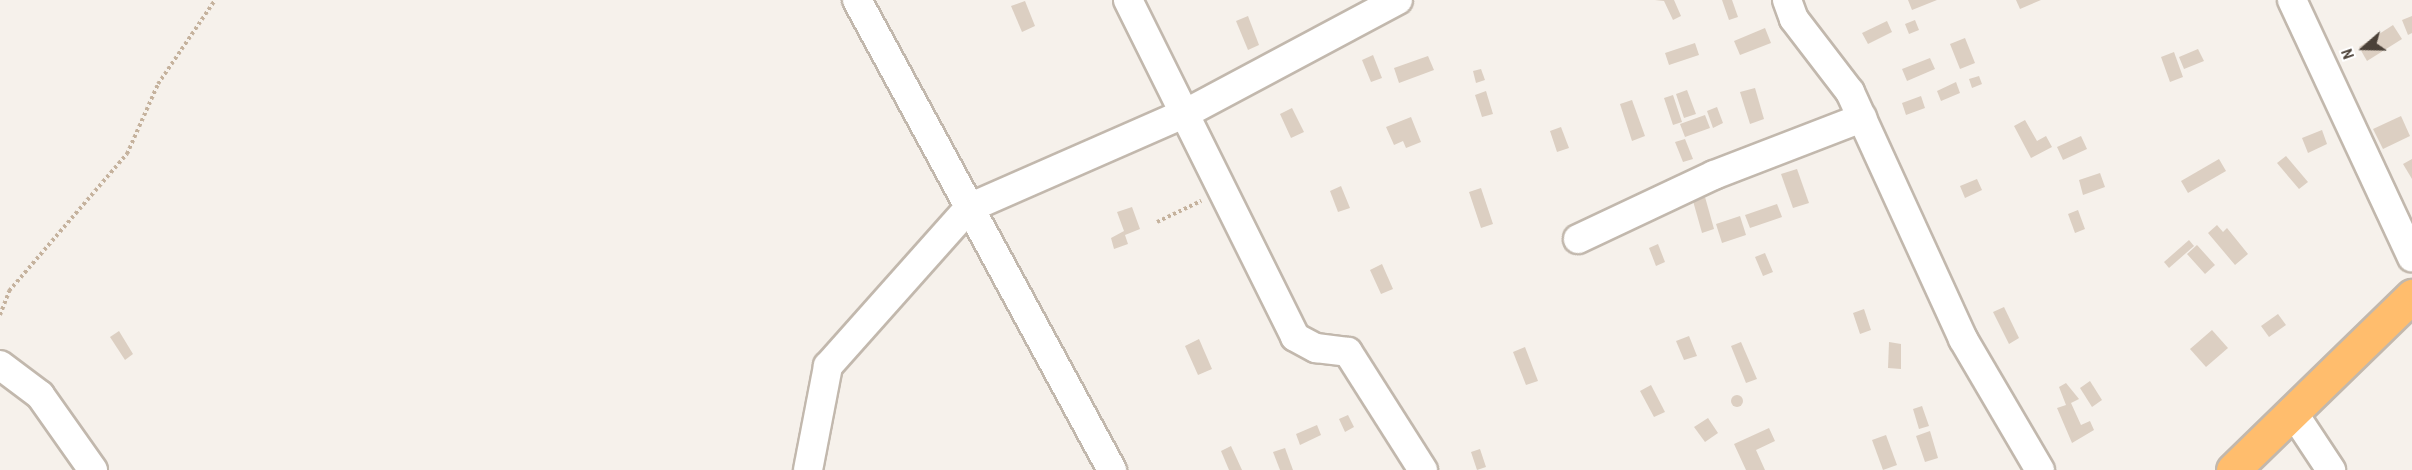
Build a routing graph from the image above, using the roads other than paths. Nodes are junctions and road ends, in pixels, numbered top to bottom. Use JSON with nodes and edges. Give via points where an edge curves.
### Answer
{"nodes":[{"id":1,"x":857,"y":0,"type":"edge"},
{"id":2,"x":1128,"y":0,"type":"edge"},
{"id":3,"x":1398,"y":0,"type":"edge"},
{"id":4,"x":1787,"y":0,"type":"edge"},
{"id":5,"x":2292,"y":0,"type":"edge"},
{"id":6,"x":1188,"y":112,"type":"junction"},
{"id":7,"x":1862,"y":118,"type":"junction"},
{"id":8,"x":969,"y":207,"type":"junction"},
{"id":9,"x":1578,"y":239,"type":"dead end"},
{"id":10,"x":2412,"y":257,"type":"edge"},
{"id":11,"x":2412,"y":296,"type":"edge"},
{"id":12,"x":0,"y":365,"type":"edge"},
{"id":13,"x":2292,"y":411,"type":"junction"},
{"id":14,"x":93,"y":470,"type":"edge"},
{"id":15,"x":808,"y":470,"type":"edge"},
{"id":16,"x":1112,"y":470,"type":"edge"},
{"id":17,"x":1423,"y":470,"type":"edge"},
{"id":18,"x":2040,"y":470,"type":"edge"},
{"id":19,"x":2233,"y":470,"type":"edge"},
{"id":20,"x":2331,"y":470,"type":"edge"}],
"edges":[{"from":1,"to":8,"type":"street"},
{"from":2,"to":6,"type":"street"},
{"from":3,"to":6,"type":"street"},
{"from":4,"to":7,"type":"street","via":[[1794,19],[1850,92]]},
{"from":5,"to":10,"type":"street"},
{"from":6,"to":8,"type":"street"},
{"from":6,"to":17,"type":"street","via":[[1220,190],[1295,337],[1316,348],[1348,352]]},
{"from":7,"to":9,"type":"street","via":[[1714,175]]},
{"from":7,"to":18,"type":"street","via":[[1963,339]]},
{"from":8,"to":15,"type":"street","via":[[828,366]]},
{"from":8,"to":16,"type":"street"},
{"from":11,"to":13,"type":"highway"},
{"from":12,"to":14,"type":"street","via":[[40,395]]},
{"from":13,"to":19,"type":"highway"},
{"from":13,"to":20,"type":"street"}]}
